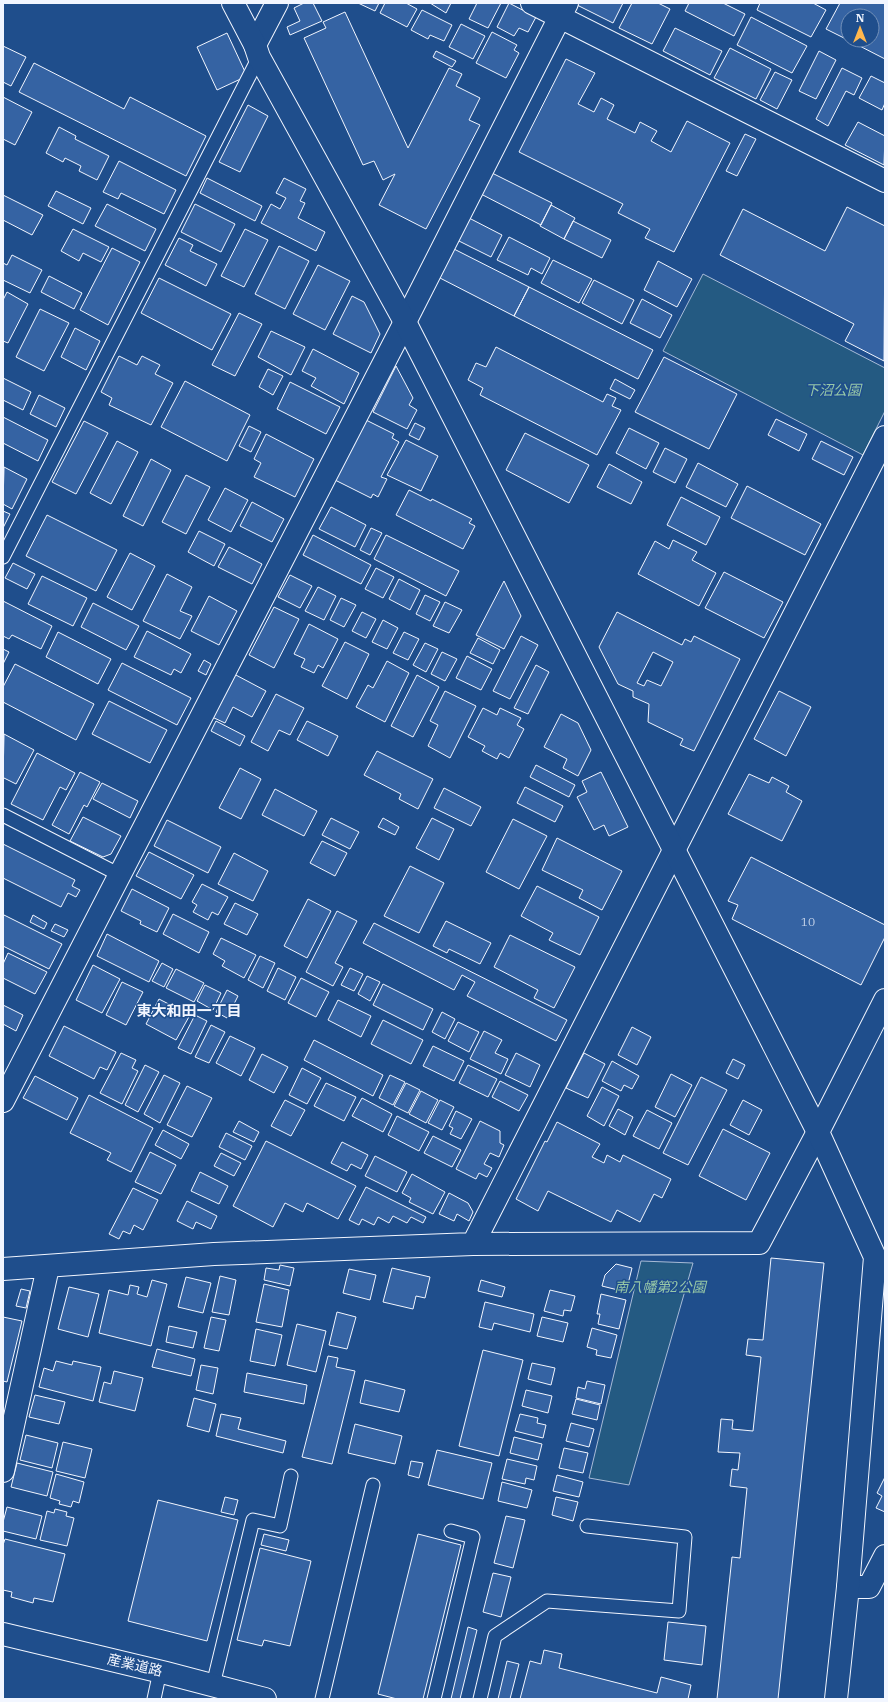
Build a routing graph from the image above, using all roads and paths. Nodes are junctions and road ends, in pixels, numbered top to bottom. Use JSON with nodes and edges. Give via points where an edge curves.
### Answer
{"nodes":[{"id":1,"x":233,"y":3,"type":"edge"},
{"id":2,"x":277,"y":3,"type":"edge"},
{"id":3,"x":532,"y":3,"type":"edge"},
{"id":4,"x":563,"y":10,"type":"edge"},
{"id":5,"x":257,"y":51,"type":"junction"},
{"id":6,"x":885,"y":181,"type":"edge"},
{"id":7,"x":405,"y":322,"type":"junction"},
{"id":8,"x":885,"y":437,"type":"edge"},
{"id":9,"x":3,"y":557,"type":"edge"},
{"id":10,"x":3,"y":815,"type":"edge"},
{"id":11,"x":674,"y":851,"type":"junction"},
{"id":12,"x":120,"y":875,"type":"junction"},
{"id":13,"x":885,"y":1000,"type":"edge"},
{"id":14,"x":3,"y":1101,"type":"edge"},
{"id":15,"x":818,"y":1132,"type":"junction"},
{"id":16,"x":473,"y":1244,"type":"junction"},
{"id":17,"x":48,"y":1267,"type":"junction"},
{"id":18,"x":3,"y":1269,"type":"edge"},
{"id":19,"x":3,"y":1471,"type":"edge"},
{"id":20,"x":291,"y":1476,"type":"dead end"},
{"id":21,"x":373,"y":1485,"type":"dead end"},
{"id":22,"x":587,"y":1526,"type":"dead end"},
{"id":23,"x":451,"y":1531,"type":"dead end"},
{"id":24,"x":885,"y":1556,"type":"edge"},
{"id":25,"x":848,"y":1587,"type":"junction"},
{"id":26,"x":3,"y":1634,"type":"edge"},
{"id":27,"x":160,"y":1671,"type":"junction"},
{"id":28,"x":213,"y":1685,"type":"junction"},
{"id":29,"x":154,"y":1699,"type":"edge"},
{"id":30,"x":265,"y":1699,"type":"edge"},
{"id":31,"x":322,"y":1699,"type":"edge"},
{"id":32,"x":434,"y":1699,"type":"edge"},
{"id":33,"x":480,"y":1699,"type":"edge"},
{"id":34,"x":836,"y":1699,"type":"edge"}],
"edges":[{"from":1,"to":5,"type":"street"},
{"from":2,"to":5,"type":"street"},
{"from":3,"to":4,"type":"street"},
{"from":4,"to":6,"type":"street"},
{"from":4,"to":7,"type":"street"},
{"from":5,"to":7,"type":"street"},
{"from":5,"to":9,"type":"lane"},
{"from":7,"to":11,"type":"street"},
{"from":7,"to":12,"type":"street"},
{"from":8,"to":11,"type":"street"},
{"from":10,"to":12,"type":"lane"},
{"from":11,"to":15,"type":"street"},
{"from":11,"to":16,"type":"street"},
{"from":12,"to":14,"type":"street"},
{"from":13,"to":15,"type":"street"},
{"from":15,"to":16,"type":"street","via":[[759,1243]]},
{"from":15,"to":25,"type":"street","via":[[875,1257]]},
{"from":16,"to":17,"type":"street","via":[[214,1254]]},
{"from":17,"to":18,"type":"street"},
{"from":17,"to":19,"type":"street"},
{"from":20,"to":28,"type":"lane","via":[[280,1526],[253,1520]]},
{"from":21,"to":31,"type":"lane"},
{"from":22,"to":33,"type":"lane","via":[[685,1537],[679,1611],[547,1601],[495,1636]]},
{"from":23,"to":32,"type":"lane","via":[[473,1537]]},
{"from":24,"to":25,"type":"street","via":[[869,1587]]},
{"from":25,"to":34,"type":"street"},
{"from":26,"to":27,"type":"street","name":"産業道路"},
{"from":27,"to":28,"type":"street","name":"産業道路"},
{"from":27,"to":29,"type":"lane"},
{"from":28,"to":30,"type":"street","name":"産業道路"}]}
